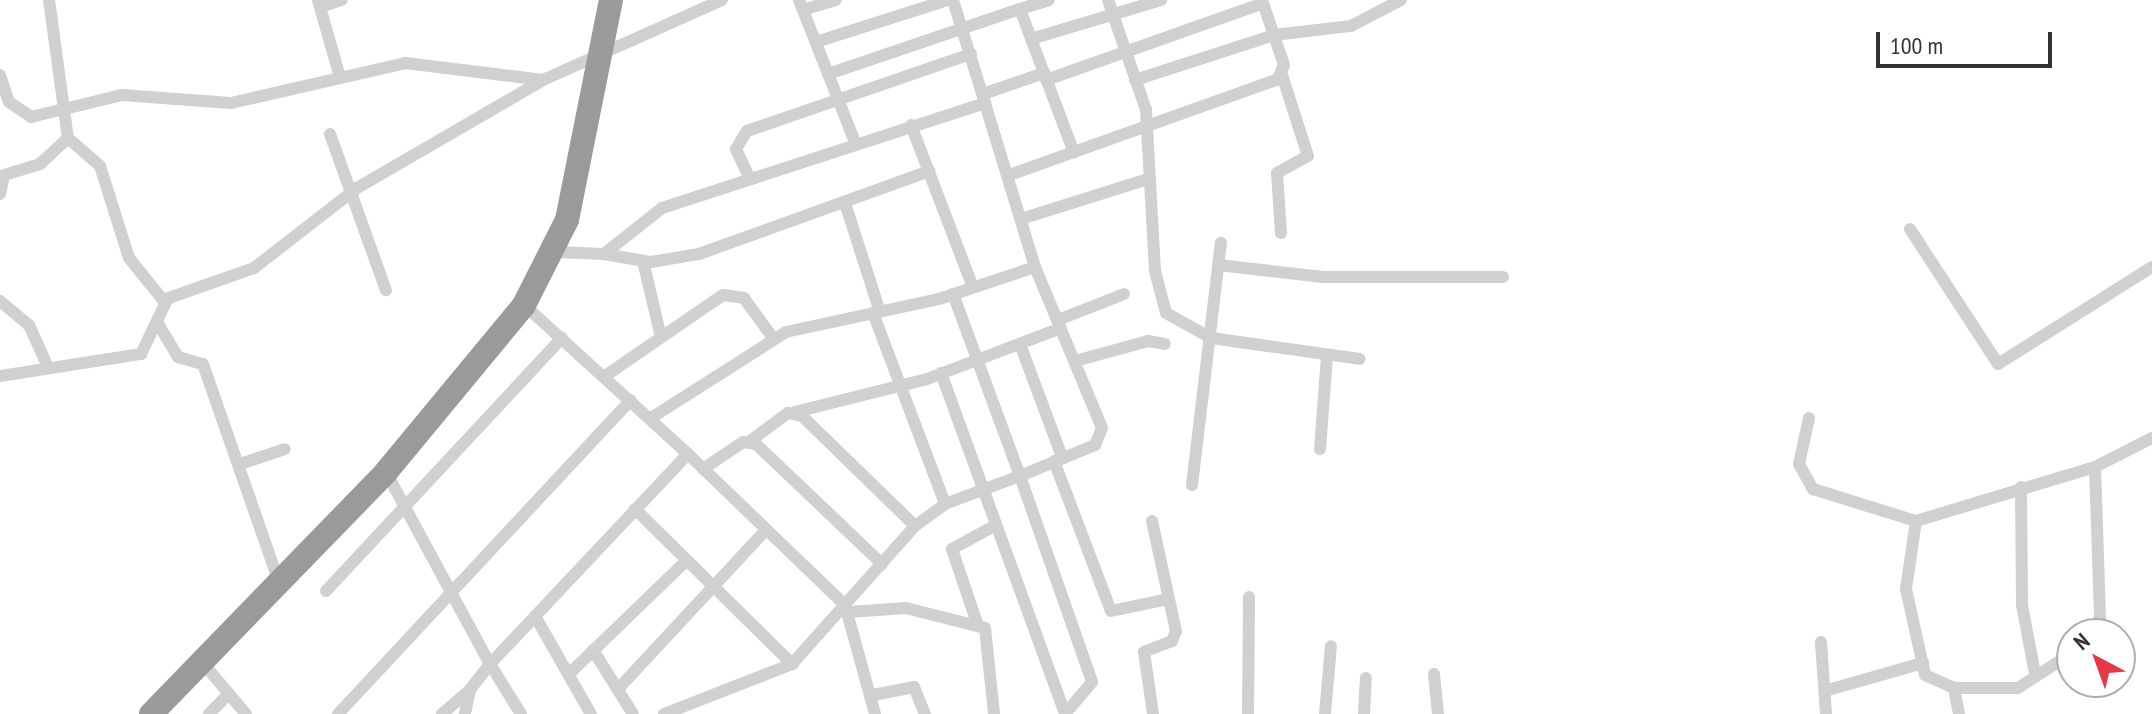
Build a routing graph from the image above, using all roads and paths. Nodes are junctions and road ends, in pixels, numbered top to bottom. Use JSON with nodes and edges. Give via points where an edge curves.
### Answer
{"nodes":[{"id":1,"x":49,"y":0,"type":"edge"},
{"id":2,"x":342,"y":0,"type":"edge"},
{"id":3,"x":611,"y":0,"type":"edge"},
{"id":4,"x":722,"y":0,"type":"edge"},
{"id":5,"x":835,"y":0,"type":"edge"},
{"id":6,"x":951,"y":0,"type":"edge"},
{"id":7,"x":1049,"y":0,"type":"edge"},
{"id":8,"x":1108,"y":0,"type":"edge"},
{"id":9,"x":1161,"y":0,"type":"edge"},
{"id":10,"x":1401,"y":0,"type":"edge"},
{"id":11,"x":1262,"y":2,"type":"edge"},
{"id":12,"x":319,"y":4,"type":"edge"},
{"id":13,"x":801,"y":5,"type":"edge"},
{"id":14,"x":1020,"y":9,"type":"junction"},
{"id":15,"x":1114,"y":18,"type":"junction"},
{"id":16,"x":963,"y":28,"type":"junction"},
{"id":17,"x":1274,"y":35,"type":"junction"},
{"id":18,"x":1031,"y":39,"type":"junction"},
{"id":19,"x":816,"y":42,"type":"junction"},
{"id":20,"x":1125,"y":50,"type":"junction"},
{"id":21,"x":971,"y":54,"type":"junction"},
{"id":22,"x":597,"y":61,"type":"junction"},
{"id":23,"x":828,"y":74,"type":"junction"},
{"id":24,"x":0,"y":75,"type":"edge"},
{"id":25,"x":1282,"y":75,"type":"junction"},
{"id":26,"x":340,"y":77,"type":"junction"},
{"id":27,"x":1045,"y":77,"type":"junction"},
{"id":28,"x":543,"y":80,"type":"junction"},
{"id":29,"x":1135,"y":80,"type":"junction"},
{"id":30,"x":984,"y":99,"type":"junction"},
{"id":31,"x":837,"y":100,"type":"junction"},
{"id":32,"x":69,"y":112,"type":"junction"},
{"id":33,"x":911,"y":125,"type":"junction"},
{"id":34,"x":1145,"y":128,"type":"junction"},
{"id":35,"x":330,"y":134,"type":"dead end"},
{"id":36,"x":68,"y":138,"type":"junction"},
{"id":37,"x":855,"y":142,"type":"junction"},
{"id":38,"x":1074,"y":153,"type":"junction"},
{"id":39,"x":929,"y":171,"type":"junction"},
{"id":40,"x":1009,"y":175,"type":"junction"},
{"id":41,"x":750,"y":179,"type":"junction"},
{"id":42,"x":1148,"y":179,"type":"junction"},
{"id":43,"x":0,"y":194,"type":"edge"},
{"id":44,"x":351,"y":194,"type":"junction"},
{"id":45,"x":845,"y":203,"type":"junction"},
{"id":46,"x":1024,"y":218,"type":"junction"},
{"id":47,"x":1910,"y":229,"type":"dead end"},
{"id":48,"x":1281,"y":233,"type":"dead end"},
{"id":49,"x":1221,"y":243,"type":"dead end"},
{"id":50,"x":555,"y":252,"type":"junction"},
{"id":51,"x":604,"y":254,"type":"junction"},
{"id":52,"x":643,"y":261,"type":"junction"},
{"id":53,"x":1218,"y":265,"type":"junction"},
{"id":54,"x":1035,"y":267,"type":"junction"},
{"id":55,"x":2152,"y":267,"type":"edge"},
{"id":56,"x":1503,"y":277,"type":"dead end"},
{"id":57,"x":973,"y":287,"type":"junction"},
{"id":58,"x":386,"y":290,"type":"dead end"},
{"id":59,"x":953,"y":294,"type":"junction"},
{"id":60,"x":1124,"y":294,"type":"dead end"},
{"id":61,"x":167,"y":300,"type":"junction"},
{"id":62,"x":0,"y":301,"type":"edge"},
{"id":63,"x":524,"y":305,"type":"junction"},
{"id":64,"x":877,"y":313,"type":"junction"},
{"id":65,"x":157,"y":322,"type":"junction"},
{"id":66,"x":1060,"y":324,"type":"junction"},
{"id":67,"x":1207,"y":336,"type":"junction"},
{"id":68,"x":661,"y":337,"type":"junction"},
{"id":69,"x":562,"y":338,"type":"junction"},
{"id":70,"x":773,"y":338,"type":"junction"},
{"id":71,"x":1020,"y":344,"type":"junction"},
{"id":72,"x":1165,"y":344,"type":"dead end"},
{"id":73,"x":1327,"y":355,"type":"junction"},
{"id":74,"x":979,"y":359,"type":"junction"},
{"id":75,"x":1360,"y":359,"type":"dead end"},
{"id":76,"x":1075,"y":361,"type":"junction"},
{"id":77,"x":47,"y":365,"type":"junction"},
{"id":78,"x":941,"y":373,"type":"junction"},
{"id":79,"x":0,"y":376,"type":"edge"},
{"id":80,"x":605,"y":376,"type":"junction"},
{"id":81,"x":901,"y":387,"type":"junction"},
{"id":82,"x":631,"y":400,"type":"junction"},
{"id":83,"x":795,"y":412,"type":"junction"},
{"id":84,"x":651,"y":418,"type":"junction"},
{"id":85,"x":1809,"y":418,"type":"dead end"},
{"id":86,"x":2152,"y":438,"type":"edge"},
{"id":87,"x":750,"y":441,"type":"junction"},
{"id":88,"x":285,"y":449,"type":"dead end"},
{"id":89,"x":1320,"y":449,"type":"dead end"},
{"id":90,"x":688,"y":454,"type":"junction"},
{"id":91,"x":1058,"y":459,"type":"junction"},
{"id":92,"x":240,"y":464,"type":"junction"},
{"id":93,"x":2095,"y":467,"type":"junction"},
{"id":94,"x":703,"y":469,"type":"junction"},
{"id":95,"x":386,"y":472,"type":"junction"},
{"id":96,"x":1020,"y":476,"type":"junction"},
{"id":97,"x":1192,"y":485,"type":"dead end"},
{"id":98,"x":2021,"y":487,"type":"junction"},
{"id":99,"x":983,"y":489,"type":"junction"},
{"id":100,"x":945,"y":504,"type":"junction"},
{"id":101,"x":635,"y":509,"type":"junction"},
{"id":102,"x":406,"y":511,"type":"junction"},
{"id":103,"x":1152,"y":521,"type":"dead end"},
{"id":104,"x":1916,"y":521,"type":"junction"},
{"id":105,"x":996,"y":525,"type":"junction"},
{"id":106,"x":915,"y":526,"type":"junction"},
{"id":107,"x":766,"y":530,"type":"junction"},
{"id":108,"x":686,"y":561,"type":"junction"},
{"id":109,"x":882,"y":564,"type":"junction"},
{"id":110,"x":279,"y":582,"type":"junction"},
{"id":111,"x":715,"y":589,"type":"junction"},
{"id":112,"x":326,"y":591,"type":"dead end"},
{"id":113,"x":450,"y":597,"type":"junction"},
{"id":114,"x":1249,"y":597,"type":"dead end"},
{"id":115,"x":1168,"y":599,"type":"junction"},
{"id":116,"x":847,"y":609,"type":"junction"},
{"id":117,"x":535,"y":616,"type":"junction"},
{"id":118,"x":2100,"y":618,"type":"edge"},
{"id":119,"x":977,"y":623,"type":"junction"},
{"id":120,"x":1821,"y":642,"type":"dead end"},
{"id":121,"x":1331,"y":646,"type":"dead end"},
{"id":122,"x":593,"y":650,"type":"junction"},
{"id":123,"x":202,"y":662,"type":"junction"},
{"id":124,"x":2056,"y":662,"type":"edge"},
{"id":125,"x":1923,"y":663,"type":"junction"},
{"id":126,"x":490,"y":664,"type":"junction"},
{"id":127,"x":792,"y":664,"type":"junction"},
{"id":128,"x":569,"y":674,"type":"junction"},
{"id":129,"x":1434,"y":674,"type":"dead end"},
{"id":130,"x":2035,"y":674,"type":"junction"},
{"id":131,"x":1366,"y":678,"type":"dead end"},
{"id":132,"x":619,"y":688,"type":"junction"},
{"id":133,"x":1954,"y":688,"type":"junction"},
{"id":134,"x":470,"y":690,"type":"junction"},
{"id":135,"x":1828,"y":690,"type":"junction"},
{"id":136,"x":228,"y":694,"type":"junction"},
{"id":137,"x":873,"y":695,"type":"junction"},
{"id":138,"x":151,"y":714,"type":"edge"},
{"id":139,"x":209,"y":714,"type":"edge"},
{"id":140,"x":246,"y":714,"type":"edge"},
{"id":141,"x":338,"y":714,"type":"edge"},
{"id":142,"x":442,"y":714,"type":"edge"},
{"id":143,"x":465,"y":714,"type":"edge"},
{"id":144,"x":521,"y":714,"type":"edge"},
{"id":145,"x":591,"y":714,"type":"edge"},
{"id":146,"x":633,"y":714,"type":"edge"},
{"id":147,"x":664,"y":714,"type":"edge"},
{"id":148,"x":875,"y":714,"type":"edge"},
{"id":149,"x":925,"y":714,"type":"edge"},
{"id":150,"x":994,"y":714,"type":"edge"},
{"id":151,"x":1065,"y":714,"type":"edge"},
{"id":152,"x":1153,"y":714,"type":"edge"},
{"id":153,"x":1248,"y":714,"type":"edge"},
{"id":154,"x":1325,"y":714,"type":"edge"},
{"id":155,"x":1364,"y":714,"type":"edge"},
{"id":156,"x":1438,"y":714,"type":"edge"},
{"id":157,"x":1826,"y":714,"type":"edge"},
{"id":158,"x":1959,"y":714,"type":"edge"}],
"edges":[{"from":1,"to":32,"type":"street"},
{"from":2,"to":12,"type":"street"},
{"from":3,"to":22,"type":"highway"},
{"from":4,"to":22,"type":"street"},
{"from":5,"to":13,"type":"street"},
{"from":6,"to":16,"type":"street"},
{"from":6,"to":19,"type":"street"},
{"from":7,"to":14,"type":"street"},
{"from":8,"to":15,"type":"street"},
{"from":9,"to":15,"type":"street"},
{"from":10,"to":17,"type":"street","via":[[1351,26]]},
{"from":11,"to":17,"type":"street"},
{"from":11,"to":20,"type":"street"},
{"from":12,"to":26,"type":"street"},
{"from":13,"to":19,"type":"street"},
{"from":14,"to":16,"type":"street"},
{"from":14,"to":18,"type":"street"},
{"from":15,"to":18,"type":"street"},
{"from":15,"to":20,"type":"street"},
{"from":16,"to":21,"type":"street"},
{"from":16,"to":23,"type":"street"},
{"from":17,"to":25,"type":"street"},
{"from":17,"to":29,"type":"street"},
{"from":18,"to":27,"type":"street"},
{"from":19,"to":23,"type":"street"},
{"from":20,"to":27,"type":"street"},
{"from":20,"to":29,"type":"street"},
{"from":21,"to":30,"type":"street"},
{"from":21,"to":31,"type":"street"},
{"from":22,"to":28,"type":"street"},
{"from":22,"to":50,"type":"highway"},
{"from":23,"to":31,"type":"street"},
{"from":24,"to":32,"type":"street","via":[[9,102],[24,115]]},
{"from":25,"to":34,"type":"street"},
{"from":25,"to":48,"type":"street","via":[[1308,156],[1277,173]]},
{"from":26,"to":28,"type":"street","via":[[431,63]]},
{"from":26,"to":32,"type":"street","via":[[231,103],[122,95]]},
{"from":27,"to":30,"type":"street"},
{"from":27,"to":38,"type":"street"},
{"from":28,"to":44,"type":"street"},
{"from":29,"to":34,"type":"street"},
{"from":30,"to":33,"type":"street"},
{"from":30,"to":40,"type":"street"},
{"from":31,"to":37,"type":"street"},
{"from":31,"to":41,"type":"street","via":[[740,135],[736,149]]},
{"from":32,"to":36,"type":"street"},
{"from":33,"to":37,"type":"street"},
{"from":33,"to":39,"type":"street"},
{"from":34,"to":38,"type":"street"},
{"from":34,"to":42,"type":"street"},
{"from":35,"to":44,"type":"street"},
{"from":36,"to":43,"type":"street","via":[[40,164],[4,175]]},
{"from":36,"to":61,"type":"street","via":[[100,166],[129,258]]},
{"from":37,"to":41,"type":"street"},
{"from":38,"to":40,"type":"street"},
{"from":39,"to":45,"type":"street"},
{"from":39,"to":57,"type":"street"},
{"from":40,"to":46,"type":"street"},
{"from":41,"to":51,"type":"street","via":[[653,212]]},
{"from":42,"to":46,"type":"street"},
{"from":42,"to":67,"type":"street","via":[[1160,301],[1174,322]]},
{"from":44,"to":58,"type":"street"},
{"from":44,"to":61,"type":"street","via":[[254,268]]},
{"from":45,"to":52,"type":"street","via":[[723,248]]},
{"from":45,"to":64,"type":"street"},
{"from":46,"to":54,"type":"street"},
{"from":47,"to":55,"type":"street","via":[[1998,364]]},
{"from":49,"to":53,"type":"street"},
{"from":50,"to":51,"type":"street"},
{"from":50,"to":63,"type":"highway"},
{"from":51,"to":52,"type":"street"},
{"from":52,"to":68,"type":"street"},
{"from":53,"to":56,"type":"street","via":[[1323,277]]},
{"from":53,"to":67,"type":"street"},
{"from":54,"to":57,"type":"street"},
{"from":54,"to":66,"type":"street"},
{"from":57,"to":59,"type":"street"},
{"from":59,"to":64,"type":"street"},
{"from":59,"to":74,"type":"street"},
{"from":60,"to":66,"type":"street"},
{"from":61,"to":65,"type":"street"},
{"from":62,"to":77,"type":"street","via":[[29,325]]},
{"from":63,"to":69,"type":"street"},
{"from":63,"to":95,"type":"highway"},
{"from":64,"to":70,"type":"street"},
{"from":64,"to":81,"type":"street"},
{"from":65,"to":77,"type":"street","via":[[141,354]]},
{"from":65,"to":92,"type":"street","via":[[178,357],[203,364]]},
{"from":66,"to":71,"type":"street"},
{"from":66,"to":76,"type":"street"},
{"from":67,"to":73,"type":"street"},
{"from":67,"to":97,"type":"street"},
{"from":68,"to":70,"type":"street","via":[[732,293],[744,298]]},
{"from":68,"to":80,"type":"street"},
{"from":69,"to":80,"type":"street"},
{"from":69,"to":102,"type":"street"},
{"from":70,"to":84,"type":"street"},
{"from":71,"to":74,"type":"street"},
{"from":71,"to":91,"type":"street"},
{"from":72,"to":76,"type":"street","via":[[1148,341]]},
{"from":73,"to":75,"type":"street"},
{"from":73,"to":89,"type":"street"},
{"from":74,"to":78,"type":"street"},
{"from":74,"to":96,"type":"street"},
{"from":76,"to":91,"type":"street","via":[[1102,437]]},
{"from":77,"to":79,"type":"street"},
{"from":78,"to":81,"type":"street"},
{"from":78,"to":99,"type":"street"},
{"from":80,"to":82,"type":"street"},
{"from":81,"to":83,"type":"street"},
{"from":81,"to":100,"type":"street"},
{"from":82,"to":84,"type":"street"},
{"from":82,"to":113,"type":"street"},
{"from":83,"to":87,"type":"street"},
{"from":83,"to":106,"type":"street"},
{"from":84,"to":90,"type":"street"},
{"from":85,"to":104,"type":"street","via":[[1799,464],[1813,489]]},
{"from":86,"to":93,"type":"street"},
{"from":87,"to":94,"type":"street"},
{"from":87,"to":109,"type":"street"},
{"from":88,"to":92,"type":"street"},
{"from":90,"to":94,"type":"street"},
{"from":90,"to":101,"type":"street"},
{"from":91,"to":96,"type":"street"},
{"from":91,"to":115,"type":"street","via":[[1111,611]]},
{"from":92,"to":110,"type":"street"},
{"from":93,"to":98,"type":"street"},
{"from":93,"to":118,"type":"street"},
{"from":94,"to":107,"type":"street"},
{"from":95,"to":102,"type":"street"},
{"from":95,"to":110,"type":"highway"},
{"from":96,"to":99,"type":"street"},
{"from":96,"to":151,"type":"street","via":[[1092,682]]},
{"from":98,"to":104,"type":"street"},
{"from":98,"to":130,"type":"street","via":[[2022,605]]},
{"from":99,"to":100,"type":"street"},
{"from":99,"to":105,"type":"street"},
{"from":100,"to":106,"type":"street"},
{"from":101,"to":108,"type":"street"},
{"from":101,"to":117,"type":"street"},
{"from":102,"to":112,"type":"street"},
{"from":102,"to":113,"type":"street"},
{"from":103,"to":115,"type":"street"},
{"from":104,"to":125,"type":"street","via":[[1906,589]]},
{"from":105,"to":119,"type":"street","via":[[952,549]]},
{"from":105,"to":151,"type":"street"},
{"from":106,"to":109,"type":"street"},
{"from":107,"to":111,"type":"street"},
{"from":107,"to":116,"type":"street"},
{"from":108,"to":111,"type":"street"},
{"from":108,"to":122,"type":"street"},
{"from":109,"to":116,"type":"street"},
{"from":110,"to":123,"type":"highway"},
{"from":111,"to":127,"type":"street"},
{"from":111,"to":132,"type":"street"},
{"from":113,"to":126,"type":"street"},
{"from":113,"to":141,"type":"street"},
{"from":114,"to":153,"type":"street"},
{"from":115,"to":152,"type":"street","via":[[1175,637],[1144,652]]},
{"from":116,"to":119,"type":"street","via":[[906,608]]},
{"from":116,"to":127,"type":"street"},
{"from":116,"to":137,"type":"street"},
{"from":117,"to":126,"type":"street"},
{"from":117,"to":128,"type":"street"},
{"from":119,"to":150,"type":"street","via":[[990,638]]},
{"from":120,"to":135,"type":"street"},
{"from":121,"to":154,"type":"street"},
{"from":122,"to":128,"type":"street"},
{"from":122,"to":132,"type":"street"},
{"from":123,"to":136,"type":"street"},
{"from":123,"to":138,"type":"highway"},
{"from":124,"to":130,"type":"street"},
{"from":125,"to":133,"type":"street","via":[[1929,680]]},
{"from":125,"to":135,"type":"street"},
{"from":126,"to":134,"type":"street"},
{"from":126,"to":144,"type":"street"},
{"from":127,"to":147,"type":"street"},
{"from":128,"to":145,"type":"street"},
{"from":129,"to":156,"type":"street"},
{"from":130,"to":133,"type":"street","via":[[2009,691]]},
{"from":131,"to":155,"type":"street"},
{"from":132,"to":146,"type":"street"},
{"from":133,"to":158,"type":"street"},
{"from":134,"to":142,"type":"street"},
{"from":134,"to":143,"type":"street"},
{"from":135,"to":157,"type":"street"},
{"from":136,"to":139,"type":"street"},
{"from":136,"to":140,"type":"street"},
{"from":137,"to":148,"type":"street"},
{"from":137,"to":149,"type":"street","via":[[914,687]]}]}
